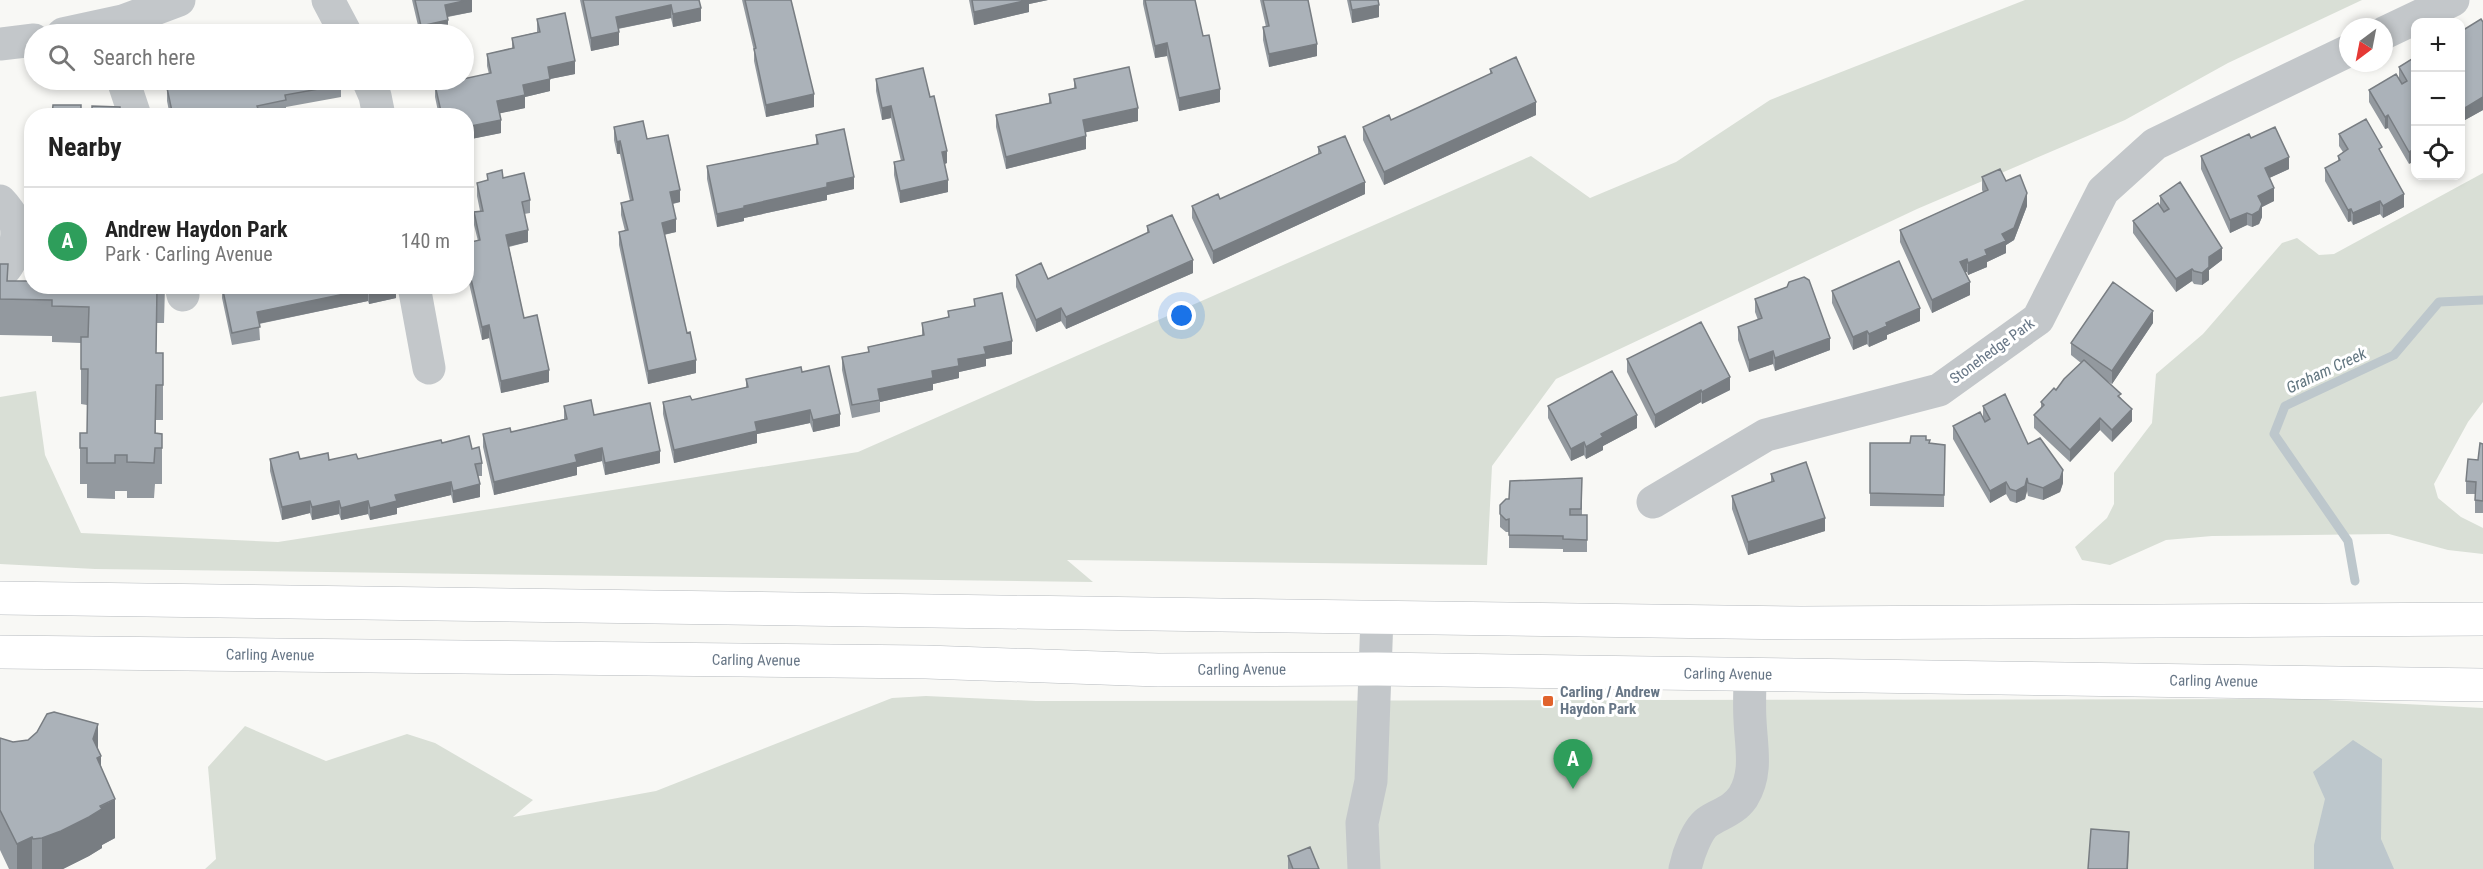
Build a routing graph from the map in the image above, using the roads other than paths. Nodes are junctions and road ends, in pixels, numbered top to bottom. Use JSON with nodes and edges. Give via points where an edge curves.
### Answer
{"nodes":[{"id":1,"x":179,"y":0,"type":"edge"},
{"id":2,"x":328,"y":0,"type":"edge"},
{"id":3,"x":2453,"y":0,"type":"edge"},
{"id":4,"x":121,"y":19,"type":"edge"},
{"id":5,"x":102,"y":24,"type":"edge"},
{"id":6,"x":340,"y":24,"type":"edge"},
{"id":7,"x":2393,"y":29,"type":"edge"},
{"id":8,"x":24,"y":41,"type":"edge"},
{"id":9,"x":0,"y":44,"type":"edge"},
{"id":10,"x":2339,"y":55,"type":"edge"},
{"id":11,"x":126,"y":90,"type":"edge"},
{"id":12,"x":372,"y":90,"type":"edge"},
{"id":13,"x":132,"y":108,"type":"edge"},
{"id":14,"x":377,"y":108,"type":"edge"},
{"id":15,"x":0,"y":201,"type":"edge"},
{"id":16,"x":0,"y":273,"type":"edge"},
{"id":17,"x":415,"y":294,"type":"edge"},
{"id":18,"x":429,"y":368,"type":"dead end"},
{"id":19,"x":1653,"y":502,"type":"dead end"},
{"id":20,"x":0,"y":598,"type":"edge"},
{"id":21,"x":1377,"y":617,"type":"junction"},
{"id":22,"x":2483,"y":620,"type":"edge"},
{"id":23,"x":0,"y":652,"type":"edge"},
{"id":24,"x":1377,"y":669,"type":"junction"},
{"id":25,"x":1750,"y":674,"type":"junction"},
{"id":26,"x":2483,"y":685,"type":"edge"},
{"id":27,"x":1364,"y":869,"type":"edge"},
{"id":28,"x":1685,"y":869,"type":"edge"}],
"edges":[{"from":1,"to":4,"type":"street"},
{"from":2,"to":6,"type":"street"},
{"from":3,"to":7,"type":"street"},
{"from":4,"to":5,"type":"street"},
{"from":8,"to":9,"type":"street"},
{"from":10,"to":19,"type":"street","name":"Stonehedge Park","via":[[2155,144],[2103,191],[2038,320],[1939,390],[1767,435]]},
{"from":11,"to":13,"type":"street"},
{"from":12,"to":14,"type":"street"},
{"from":15,"to":16,"type":"street","via":[[16,225],[14,254]]},
{"from":17,"to":18,"type":"street"},
{"from":20,"to":21,"type":"main road"},
{"from":21,"to":22,"type":"main road","via":[[1802,623]]},
{"from":21,"to":24,"type":"street"},
{"from":23,"to":24,"type":"main road","name":"Carling Avenue","via":[[926,663],[1158,670]]},
{"from":24,"to":25,"type":"main road","name":"Carling Avenue"},
{"from":24,"to":27,"type":"street","via":[[1371,781],[1362,823]]},
{"from":25,"to":26,"type":"main road","name":"Carling Avenue"},
{"from":25,"to":28,"type":"street","via":[[1749,720],[1754,750],[1751,777],[1743,797],[1727,813],[1707,821],[1690,849]]}]}
